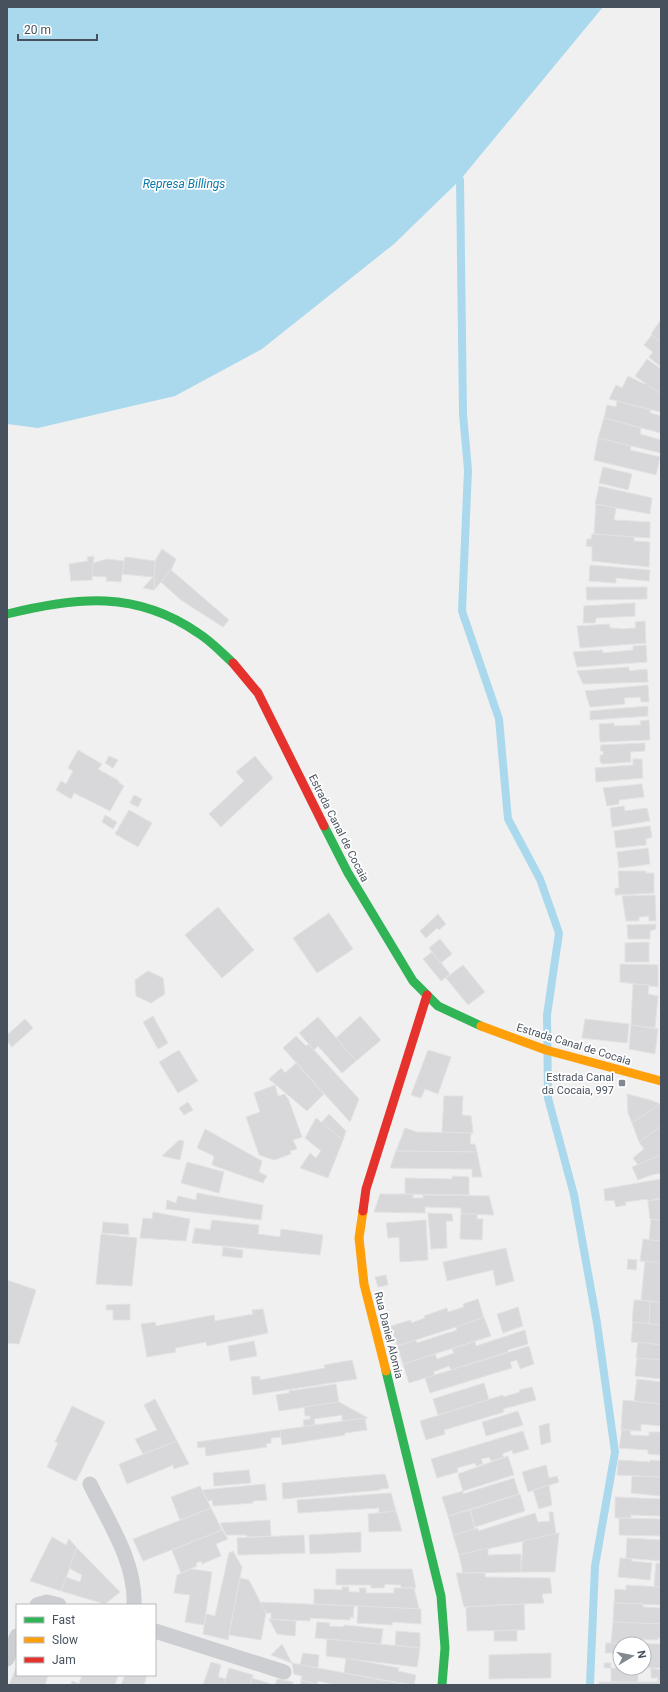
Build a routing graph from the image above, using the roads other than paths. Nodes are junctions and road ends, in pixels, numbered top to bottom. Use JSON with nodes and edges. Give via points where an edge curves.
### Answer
{"nodes":[{"id":1,"x":7,"y":614,"type":"edge"},
{"id":2,"x":427,"y":995,"type":"junction"},
{"id":3,"x":661,"y":1081,"type":"edge"},
{"id":4,"x":90,"y":1484,"type":"dead end"},
{"id":5,"x":40,"y":1604,"type":"edge"},
{"id":6,"x":55,"y":1604,"type":"edge"},
{"id":7,"x":134,"y":1604,"type":"edge"},
{"id":8,"x":156,"y":1631,"type":"edge"},
{"id":9,"x":16,"y":1638,"type":"edge"},
{"id":10,"x":7,"y":1660,"type":"edge"},
{"id":11,"x":284,"y":1672,"type":"dead end"},
{"id":12,"x":442,"y":1685,"type":"edge"}],
"edges":[{"from":1,"to":2,"type":"main road","name":"Estrada Canal de Cocaia","via":[[43,605],[80,601],[110,600],[133,603],[163,613],[198,633],[233,663],[258,693],[348,873],[413,981]]},
{"from":2,"to":3,"type":"main road","name":"Estrada Canal de Cocaia","via":[[451,1014],[486,1028],[546,1050]]},
{"from":2,"to":12,"type":"main road","name":"Rua Daniel Alomia","via":[[366,1189],[360,1238],[364,1284],[441,1596],[445,1648]]},
{"from":4,"to":7,"type":"lane","via":[[124,1552],[132,1583]]},
{"from":5,"to":6,"type":"lane","via":[[47,1602]]},
{"from":8,"to":11,"type":"lane"},
{"from":9,"to":10,"type":"lane"}]}
